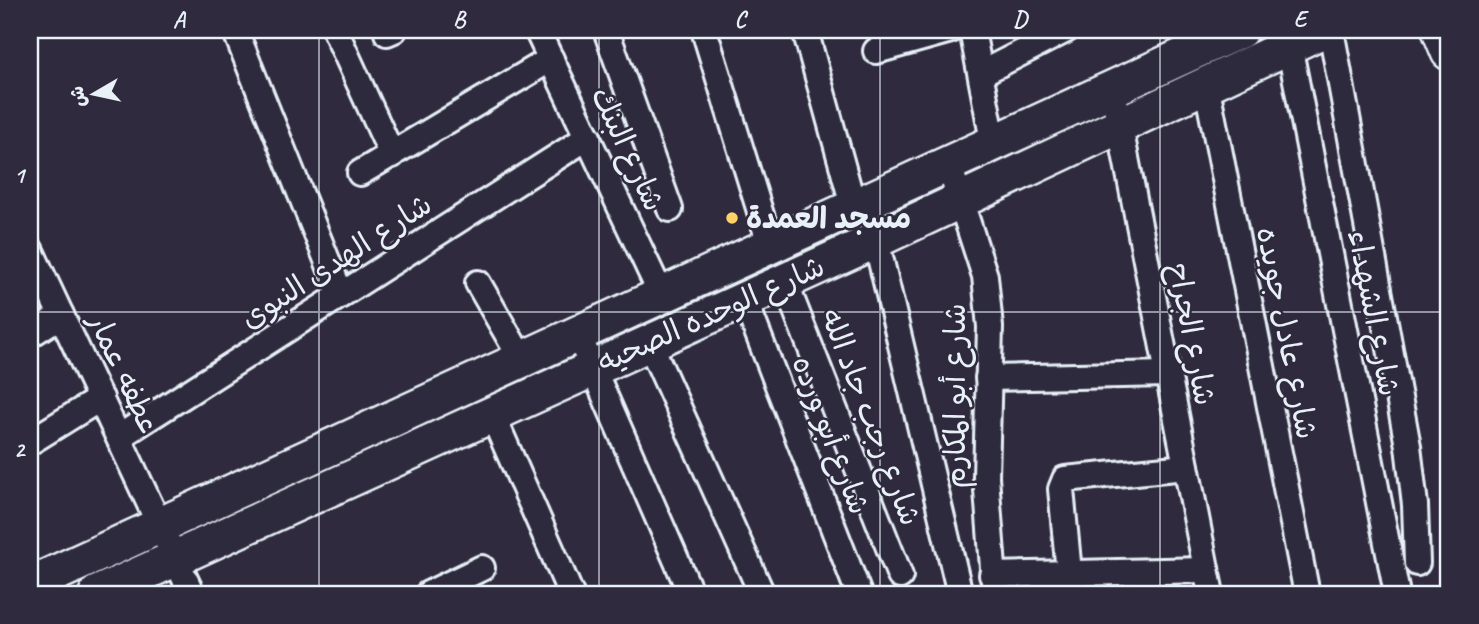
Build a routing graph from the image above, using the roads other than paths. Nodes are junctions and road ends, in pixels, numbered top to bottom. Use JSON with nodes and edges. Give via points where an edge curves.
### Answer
{"nodes":[{"id":1,"x":234,"y":30,"type":"edge"},
{"id":2,"x":335,"y":30,"type":"edge"},
{"id":3,"x":537,"y":30,"type":"edge"},
{"id":4,"x":606,"y":30,"type":"edge"},
{"id":5,"x":704,"y":30,"type":"edge"},
{"id":6,"x":805,"y":30,"type":"edge"},
{"id":7,"x":951,"y":30,"type":"edge"},
{"id":8,"x":972,"y":30,"type":"edge"},
{"id":9,"x":1066,"y":30,"type":"edge"},
{"id":10,"x":1240,"y":30,"type":"edge"},
{"id":11,"x":1440,"y":30,"type":"edge"},
{"id":12,"x":1308,"y":35,"type":"edge"},
{"id":13,"x":1194,"y":39,"type":"edge"},
{"id":14,"x":876,"y":51,"type":"dead end"},
{"id":15,"x":1449,"y":52,"type":"edge"},
{"id":16,"x":551,"y":59,"type":"junction"},
{"id":17,"x":982,"y":73,"type":"junction"},
{"id":18,"x":1206,"y":83,"type":"junction"},
{"id":19,"x":1112,"y":86,"type":"junction"},
{"id":20,"x":1120,"y":123,"type":"junction"},
{"id":21,"x":588,"y":137,"type":"junction"},
{"id":22,"x":993,"y":141,"type":"junction"},
{"id":23,"x":391,"y":155,"type":"junction"},
{"id":24,"x":948,"y":162,"type":"junction"},
{"id":25,"x":360,"y":173,"type":"dead end"},
{"id":26,"x":962,"y":199,"type":"junction"},
{"id":27,"x":853,"y":205,"type":"junction"},
{"id":28,"x":670,"y":209,"type":"dead end"},
{"id":29,"x":876,"y":240,"type":"junction"},
{"id":30,"x":770,"y":244,"type":"junction"},
{"id":31,"x":30,"y":249,"type":"edge"},
{"id":32,"x":784,"y":280,"type":"junction"},
{"id":33,"x":478,"y":283,"type":"dead end"},
{"id":34,"x":661,"y":294,"type":"junction"},
{"id":35,"x":341,"y":295,"type":"junction"},
{"id":36,"x":744,"y":298,"type":"junction"},
{"id":37,"x":61,"y":315,"type":"junction"},
{"id":38,"x":577,"y":332,"type":"junction"},
{"id":39,"x":30,"y":335,"type":"edge"},
{"id":40,"x":649,"y":342,"type":"junction"},
{"id":41,"x":509,"y":363,"type":"junction"},
{"id":42,"x":593,"y":368,"type":"junction"},
{"id":43,"x":1168,"y":374,"type":"junction"},
{"id":44,"x":988,"y":378,"type":"junction"},
{"id":45,"x":101,"y":398,"type":"junction"},
{"id":46,"x":502,"y":410,"type":"junction"},
{"id":47,"x":119,"y":437,"type":"junction"},
{"id":48,"x":30,"y":442,"type":"edge"},
{"id":49,"x":1186,"y":467,"type":"junction"},
{"id":50,"x":160,"y":524,"type":"junction"},
{"id":51,"x":175,"y":558,"type":"junction"},
{"id":52,"x":1416,"y":563,"type":"dead end"},
{"id":53,"x":482,"y":568,"type":"dead end"},
{"id":54,"x":1069,"y":573,"type":"junction"},
{"id":55,"x":900,"y":576,"type":"dead end"},
{"id":56,"x":1208,"y":582,"type":"edge"},
{"id":57,"x":30,"y":585,"type":"edge"},
{"id":58,"x":994,"y":585,"type":"edge"},
{"id":59,"x":97,"y":594,"type":"edge"},
{"id":60,"x":192,"y":594,"type":"edge"},
{"id":61,"x":428,"y":594,"type":"edge"},
{"id":62,"x":571,"y":594,"type":"edge"},
{"id":63,"x":691,"y":594,"type":"edge"},
{"id":64,"x":762,"y":594,"type":"edge"},
{"id":65,"x":859,"y":594,"type":"edge"},
{"id":66,"x":961,"y":594,"type":"edge"},
{"id":67,"x":1307,"y":594,"type":"edge"},
{"id":68,"x":1397,"y":594,"type":"edge"}],
"edges":[{"from":1,"to":35,"type":"street"},
{"from":2,"to":23,"type":"street"},
{"from":3,"to":16,"type":"street","name":"شارع البنك"},
{"from":4,"to":28,"type":"street"},
{"from":5,"to":30,"type":"street"},
{"from":6,"to":27,"type":"street"},
{"from":7,"to":14,"type":"street"},
{"from":8,"to":17,"type":"street"},
{"from":9,"to":17,"type":"street"},
{"from":10,"to":13,"type":"main road","name":"شارع الوحده الصحيه"},
{"from":11,"to":15,"type":"main road"},
{"from":12,"to":18,"type":"main road","name":"شارع الوحده الصحيه"},
{"from":12,"to":52,"type":"street","via":[[1408,446]]},
{"from":12,"to":68,"type":"street","name":"شارع الشهداء"},
{"from":13,"to":19,"type":"main road","name":"شارع الوحده الصحيه"},
{"from":16,"to":21,"type":"street","name":"شارع البنك"},
{"from":16,"to":23,"type":"street"},
{"from":17,"to":22,"type":"street"},
{"from":18,"to":20,"type":"main road","name":"شارع الوحده الصحيه"},
{"from":18,"to":67,"type":"street","name":"شارع عادل جويده"},
{"from":19,"to":20,"type":"street","name":"شارع الجراح"},
{"from":19,"to":22,"type":"main road","name":"شارع الوحده الصحيه"},
{"from":20,"to":26,"type":"main road","name":"شارع الوحده الصحيه"},
{"from":20,"to":43,"type":"street","name":"شارع الجراح"},
{"from":21,"to":34,"type":"street","name":"شارع البنك"},
{"from":21,"to":35,"type":"street","name":"شارع الهدى النبوى"},
{"from":22,"to":24,"type":"main road","name":"شارع الوحده الصحيه"},
{"from":23,"to":25,"type":"street"},
{"from":24,"to":26,"type":"street","name":"شارع أبو المكارم"},
{"from":24,"to":27,"type":"main road","name":"شارع الوحده الصحيه"},
{"from":26,"to":29,"type":"main road","name":"شارع الوحده الصحيه"},
{"from":26,"to":44,"type":"street","name":"شارع أبو المكارم","via":[[985,276]]},
{"from":27,"to":30,"type":"main road","name":"شارع الوحده الصحيه"},
{"from":29,"to":32,"type":"main road","name":"شارع الوحده الصحيه"},
{"from":29,"to":66,"type":"street"},
{"from":30,"to":34,"type":"main road","name":"شارع الوحده الصحيه"},
{"from":31,"to":37,"type":"street","name":"عطفه عمار"},
{"from":32,"to":36,"type":"main road","name":"شارع الوحده الصحيه"},
{"from":32,"to":55,"type":"street","name":"شارع رجب جاد الله"},
{"from":33,"to":41,"type":"street"},
{"from":34,"to":38,"type":"main road","name":"شارع الوحده الصحيه"},
{"from":35,"to":47,"type":"street","name":"شارع الهدى النبوى"},
{"from":36,"to":40,"type":"main road","name":"شارع الوحده الصحيه"},
{"from":36,"to":65,"type":"street","name":"شارع أبو ورده"},
{"from":37,"to":39,"type":"street"},
{"from":37,"to":45,"type":"street","name":"عطفه عمار"},
{"from":38,"to":41,"type":"main road","name":"شارع الوحده الصحيه"},
{"from":38,"to":42,"type":"street"},
{"from":40,"to":42,"type":"main road","name":"شارع الوحده الصحيه"},
{"from":40,"to":64,"type":"street"},
{"from":41,"to":46,"type":"main road"},
{"from":41,"to":50,"type":"main road","name":"شارع الوحده الصحيه"},
{"from":42,"to":46,"type":"main road","name":"شارع الوحده الصحيه"},
{"from":42,"to":63,"type":"street"},
{"from":43,"to":44,"type":"street"},
{"from":43,"to":49,"type":"street","name":"شارع الجراح"},
{"from":44,"to":58,"type":"street","name":"شارع أبو المكارم","via":[[986,477]]},
{"from":45,"to":47,"type":"street","name":"عطفه عمار"},
{"from":45,"to":48,"type":"street"},
{"from":46,"to":51,"type":"main road","name":"شارع الوحده الصحيه"},
{"from":46,"to":62,"type":"street"},
{"from":47,"to":50,"type":"street","name":"عطفه عمار"},
{"from":49,"to":54,"type":"street","via":[[1065,479],[1061,489]]},
{"from":49,"to":56,"type":"street","name":"شارع الجراح"},
{"from":50,"to":51,"type":"street","name":"عطفه عمار"},
{"from":50,"to":57,"type":"main road","name":"شارع الوحده الصحيه"},
{"from":51,"to":59,"type":"main road","name":"شارع الوحده الصحيه"},
{"from":51,"to":60,"type":"street","name":"عطفه عمار"},
{"from":53,"to":61,"type":"street"},
{"from":54,"to":56,"type":"street"},
{"from":54,"to":58,"type":"street"}]}
